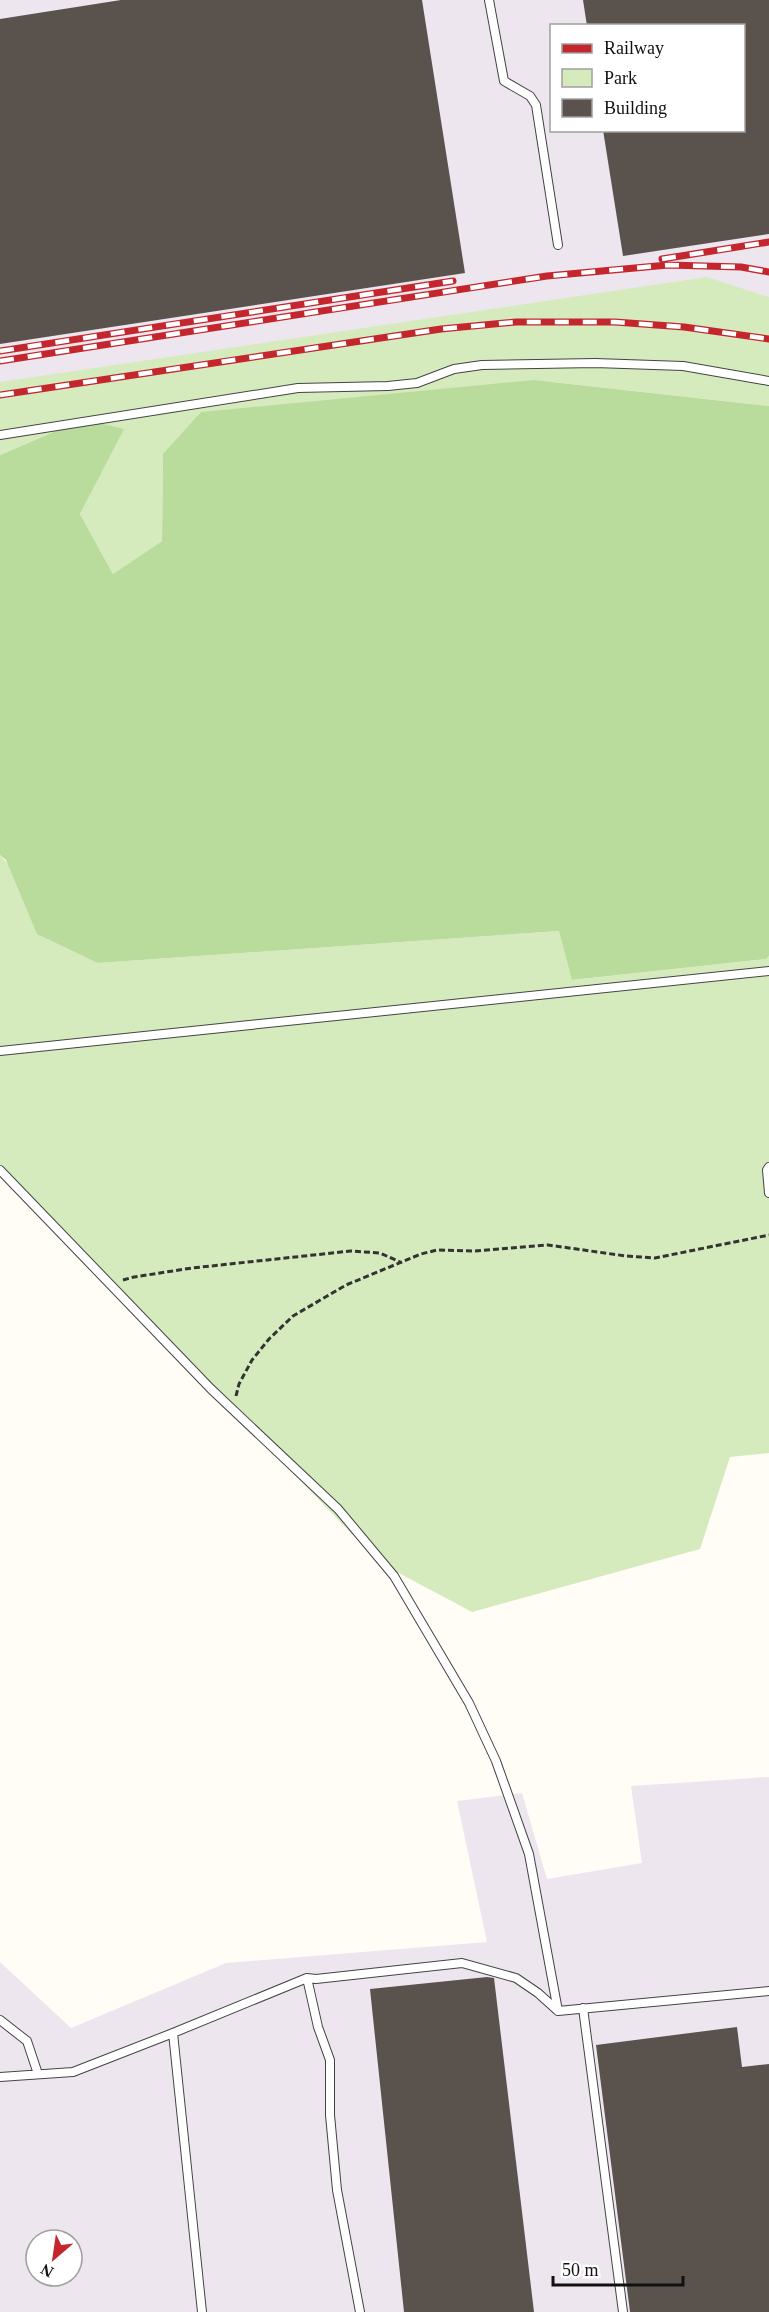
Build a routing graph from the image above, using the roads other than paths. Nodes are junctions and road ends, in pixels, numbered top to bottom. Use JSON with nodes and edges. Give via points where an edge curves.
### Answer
{"nodes":[{"id":1,"x":489,"y":0,"type":"edge"},
{"id":2,"x":558,"y":245,"type":"dead end"},
{"id":3,"x":769,"y":381,"type":"edge"},
{"id":4,"x":0,"y":435,"type":"edge"},
{"id":5,"x":769,"y":971,"type":"edge"},
{"id":6,"x":0,"y":1051,"type":"edge"},
{"id":7,"x":769,"y":1167,"type":"edge"},
{"id":8,"x":0,"y":1170,"type":"edge"},
{"id":9,"x":769,"y":1192,"type":"edge"},
{"id":10,"x":307,"y":1978,"type":"junction"},
{"id":11,"x":769,"y":1991,"type":"edge"},
{"id":12,"x":583,"y":2008,"type":"junction"},
{"id":13,"x":558,"y":2011,"type":"junction"},
{"id":14,"x":0,"y":2020,"type":"edge"},
{"id":15,"x":173,"y":2033,"type":"junction"},
{"id":16,"x":38,"y":2074,"type":"junction"},
{"id":17,"x":0,"y":2078,"type":"edge"},
{"id":18,"x":202,"y":2312,"type":"edge"},
{"id":19,"x":360,"y":2312,"type":"edge"},
{"id":20,"x":623,"y":2312,"type":"edge"}],
"edges":[{"from":1,"to":2,"type":"lane","via":[[504,81],[530,96],[536,105]]},
{"from":3,"to":4,"type":"lane","via":[[683,366],[482,365],[454,369],[417,383],[298,388]]},
{"from":5,"to":6,"type":"lane"},
{"from":7,"to":9,"type":"lane"},
{"from":8,"to":13,"type":"lane","via":[[232,1409],[338,1509],[394,1576],[469,1703],[496,1761],[529,1854]]},
{"from":10,"to":13,"type":"lane","via":[[462,1963],[516,1978]]},
{"from":10,"to":15,"type":"lane"},
{"from":10,"to":19,"type":"lane","via":[[330,2060],[337,2190]]},
{"from":11,"to":12,"type":"lane"},
{"from":12,"to":13,"type":"lane"},
{"from":12,"to":20,"type":"lane"},
{"from":14,"to":16,"type":"lane","via":[[27,2041]]},
{"from":15,"to":16,"type":"lane","via":[[73,2072]]},
{"from":15,"to":18,"type":"lane"},
{"from":16,"to":17,"type":"lane"}]}
